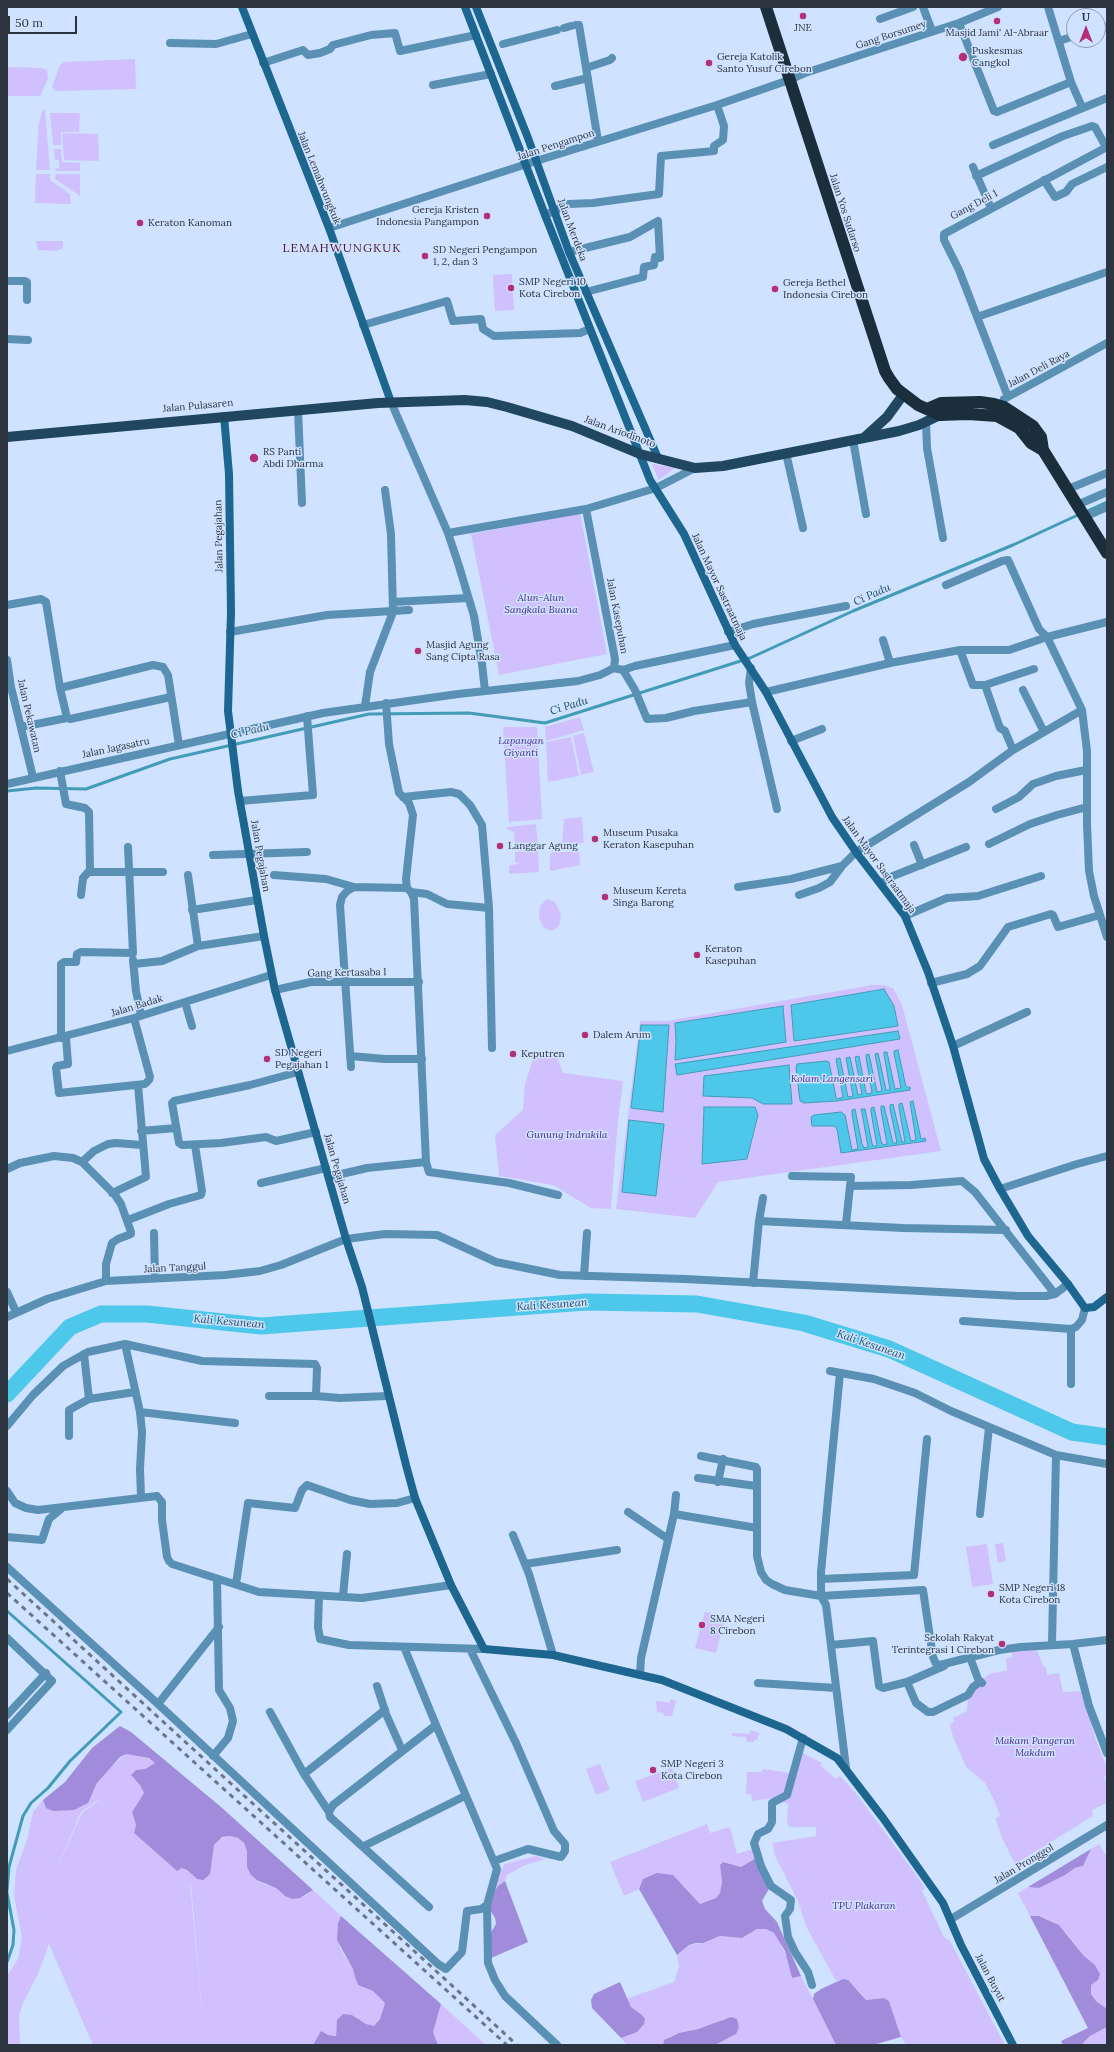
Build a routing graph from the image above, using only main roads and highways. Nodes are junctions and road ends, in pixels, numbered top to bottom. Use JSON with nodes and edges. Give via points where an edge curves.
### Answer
{"nodes":[{"id":1,"x":766,"y":7,"type":"edge"},
{"id":2,"x":903,"y":395,"type":"junction"},
{"id":3,"x":391,"y":402,"type":"joint"},
{"id":4,"x":927,"y":409,"type":"junction"},
{"id":5,"x":940,"y":415,"type":"junction"},
{"id":6,"x":7,"y":437,"type":"edge"},
{"id":7,"x":865,"y":437,"type":"junction"},
{"id":8,"x":1043,"y":450,"type":"junction"},
{"id":9,"x":1107,"y":553,"type":"edge"}],
"edges":[{"from":1,"to":2,"type":"highway","name":"Jalan Yos Sudarso","via":[[884,370]]},
{"from":2,"to":4,"type":"highway","name":"Jalan Yos Sudarso"},
{"from":2,"to":7,"type":"main road","name":"Jalan Ariodinoto","via":[[887,417]]},
{"from":3,"to":6,"type":"main road","name":"Jalan Pulasaren"},
{"from":3,"to":7,"type":"main road","name":"Jalan Ariodinoto","via":[[487,402],[572,426],[640,454],[695,468],[723,466]]},
{"from":4,"to":5,"type":"highway","name":"Jalan Yos Sudarso"},
{"from":4,"to":8,"type":"highway","name":"Jalan Yos Sudarso","via":[[941,403],[980,402],[1004,407],[1033,426],[1041,437]]},
{"from":5,"to":7,"type":"main road","name":"Jalan Ariodinoto","via":[[899,431]]},
{"from":5,"to":8,"type":"highway","name":"Jalan Yos Sudarso","via":[[997,416],[1018,428],[1031,444]]},
{"from":8,"to":9,"type":"highway","name":"Jalan Yos Sudarso"}]}
